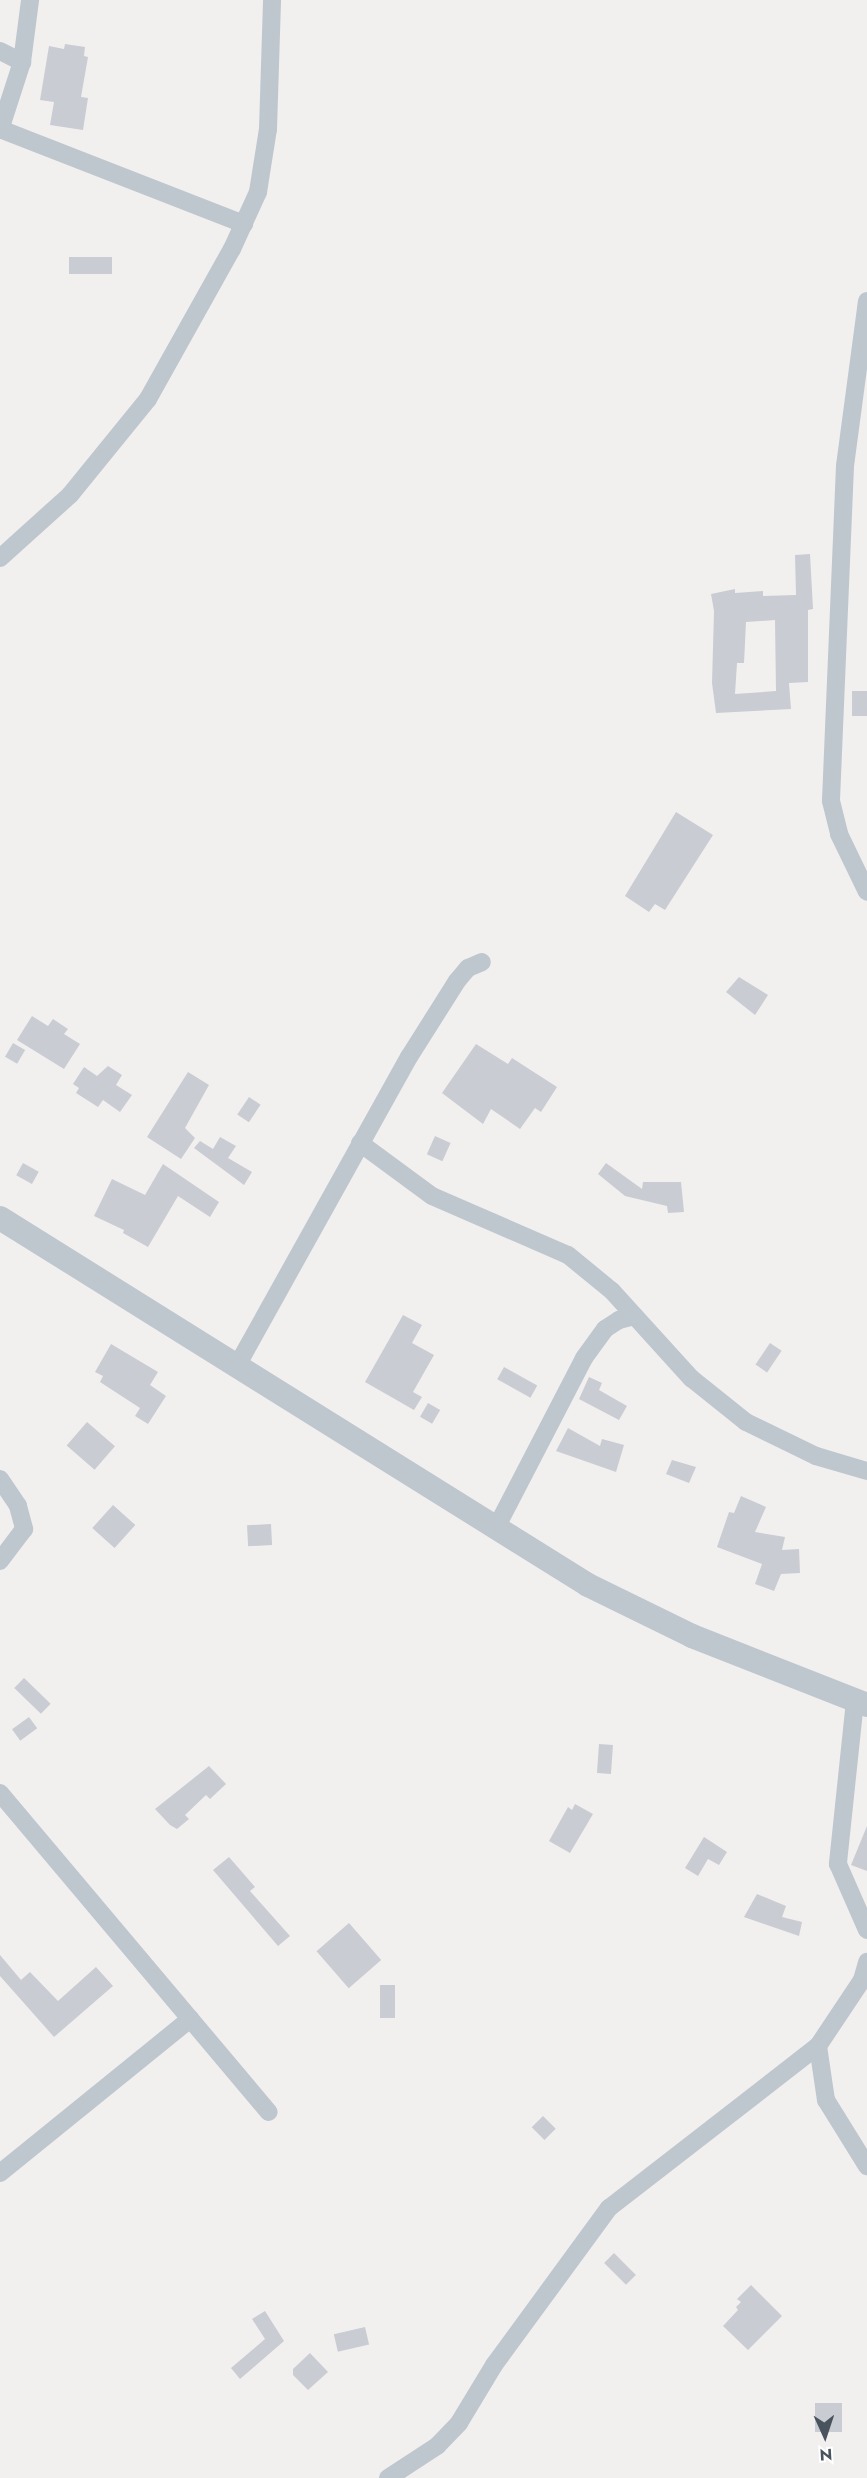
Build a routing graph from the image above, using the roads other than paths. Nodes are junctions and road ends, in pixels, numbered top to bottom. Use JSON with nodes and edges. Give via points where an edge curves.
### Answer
{"nodes":[{"id":1,"x":30,"y":0,"type":"edge"},
{"id":2,"x":272,"y":0,"type":"edge"},
{"id":3,"x":0,"y":51,"type":"edge"},
{"id":4,"x":22,"y":62,"type":"junction"},
{"id":5,"x":0,"y":129,"type":"edge"},
{"id":6,"x":244,"y":224,"type":"junction"},
{"id":7,"x":867,"y":301,"type":"edge"},
{"id":8,"x":0,"y":558,"type":"edge"},
{"id":9,"x":867,"y":892,"type":"edge"},
{"id":10,"x":482,"y":962,"type":"dead end"},
{"id":11,"x":360,"y":1143,"type":"junction"},
{"id":12,"x":1,"y":1220,"type":"edge"},
{"id":13,"x":635,"y":1316,"type":"junction"},
{"id":14,"x":238,"y":1364,"type":"junction"},
{"id":15,"x":867,"y":1471,"type":"edge"},
{"id":16,"x":0,"y":1479,"type":"edge"},
{"id":17,"x":496,"y":1528,"type":"junction"},
{"id":18,"x":0,"y":1561,"type":"edge"},
{"id":19,"x":861,"y":1703,"type":"edge"},
{"id":20,"x":0,"y":1793,"type":"edge"},
{"id":21,"x":866,"y":1926,"type":"edge"},
{"id":22,"x":867,"y":1962,"type":"edge"},
{"id":23,"x":190,"y":2019,"type":"junction"},
{"id":24,"x":818,"y":2046,"type":"junction"},
{"id":25,"x":269,"y":2112,"type":"dead end"},
{"id":26,"x":867,"y":2166,"type":"edge"},
{"id":27,"x":0,"y":2174,"type":"edge"},
{"id":28,"x":388,"y":2478,"type":"edge"}],
"edges":[{"from":1,"to":4,"type":"street"},
{"from":2,"to":6,"type":"street","via":[[268,129],[258,192]]},
{"from":3,"to":4,"type":"street"},
{"from":4,"to":5,"type":"street"},
{"from":5,"to":6,"type":"street"},
{"from":6,"to":8,"type":"street","via":[[148,399],[70,495]]},
{"from":7,"to":9,"type":"street","via":[[846,466],[831,801],[839,834]]},
{"from":10,"to":11,"type":"street","via":[[468,968],[457,981]]},
{"from":11,"to":13,"type":"street","via":[[432,1196],[568,1255],[599,1279]]},
{"from":11,"to":14,"type":"street"},
{"from":12,"to":14,"type":"street"},
{"from":13,"to":15,"type":"street","via":[[691,1378],[746,1422],[816,1456]]},
{"from":13,"to":17,"type":"street","via":[[605,1329],[584,1358]]},
{"from":14,"to":17,"type":"street"},
{"from":16,"to":18,"type":"street","via":[[18,1506],[24,1529]]},
{"from":17,"to":19,"type":"street","via":[[588,1585],[661,1622]]},
{"from":19,"to":21,"type":"street","via":[[838,1864],[840,1877]]},
{"from":20,"to":23,"type":"street"},
{"from":22,"to":24,"type":"street","via":[[862,1980]]},
{"from":23,"to":25,"type":"street"},
{"from":23,"to":27,"type":"street"},
{"from":24,"to":26,"type":"street","via":[[826,2100]]},
{"from":24,"to":28,"type":"street","via":[[609,2208],[494,2366],[459,2422],[437,2446]]}]}
